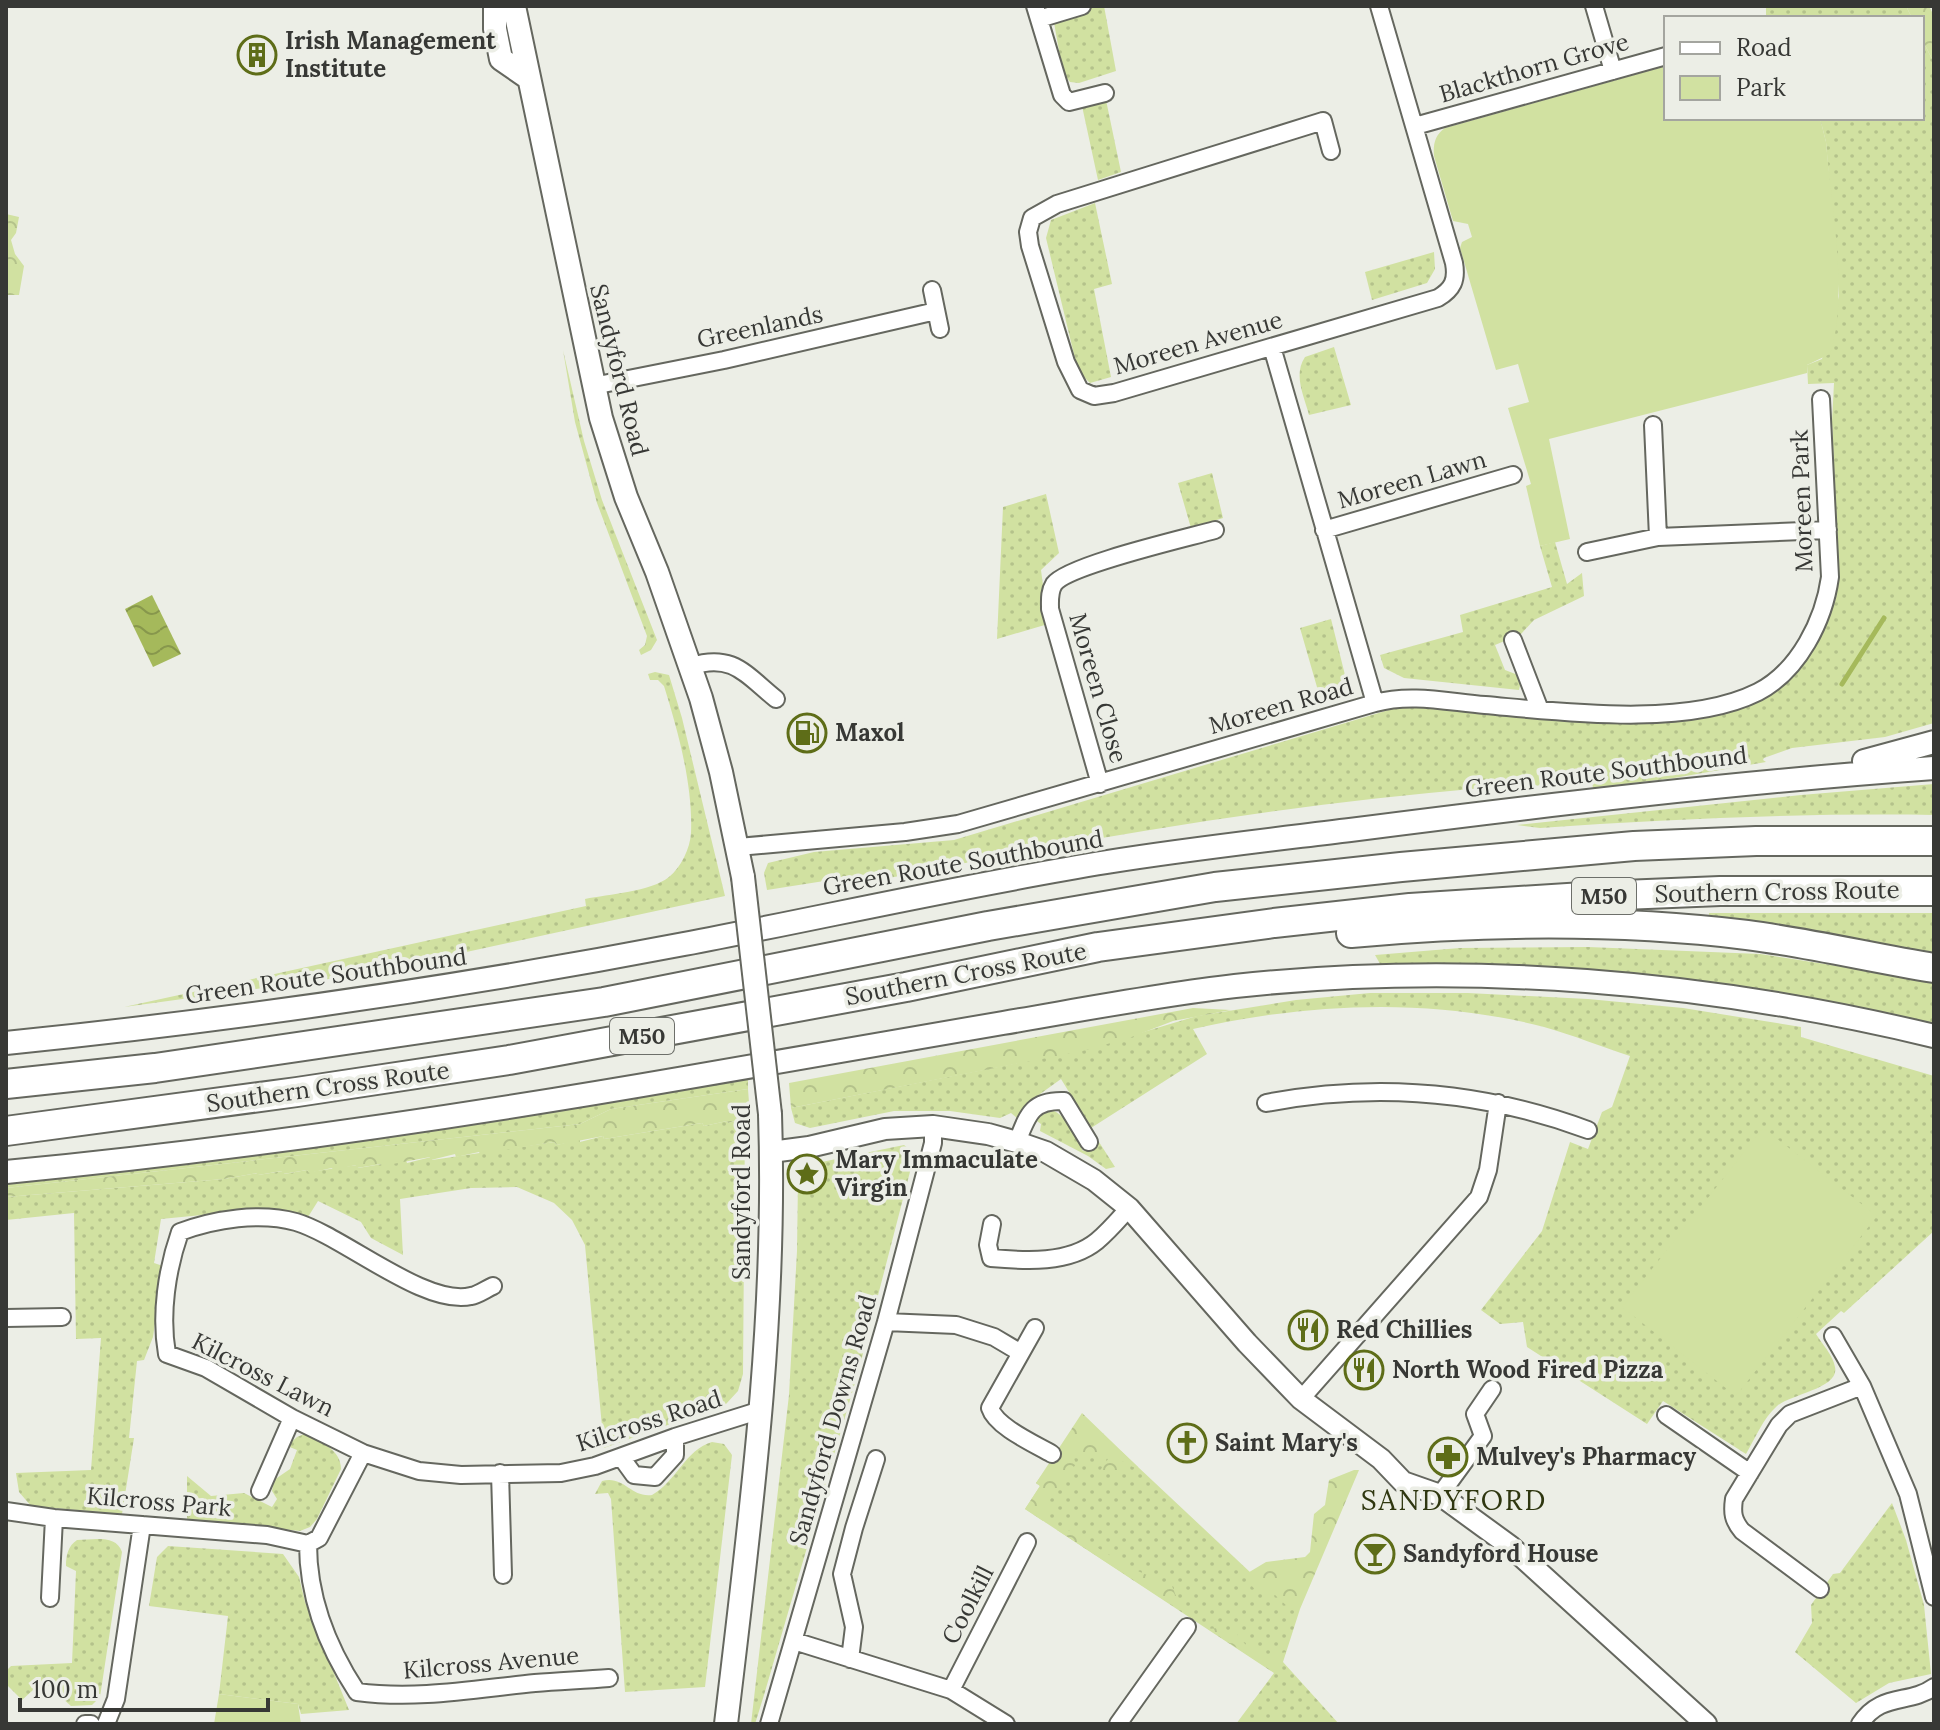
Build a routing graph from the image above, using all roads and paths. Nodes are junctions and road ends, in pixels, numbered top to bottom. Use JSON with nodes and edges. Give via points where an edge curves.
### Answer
{"nodes":[{"id":1,"x":495,"y":6,"type":"edge"},
{"id":2,"x":514,"y":6,"type":"edge"},
{"id":3,"x":1082,"y":6,"type":"edge"},
{"id":4,"x":1379,"y":6,"type":"edge"},
{"id":5,"x":1594,"y":6,"type":"edge"},
{"id":6,"x":1037,"y":12,"type":"edge"},
{"id":7,"x":1664,"y":57,"type":"edge"},
{"id":8,"x":1613,"y":71,"type":"junction"},
{"id":9,"x":527,"y":77,"type":"junction"},
{"id":10,"x":1105,"y":93,"type":"dead end"},
{"id":11,"x":1415,"y":126,"type":"junction"},
{"id":12,"x":1331,"y":151,"type":"dead end"},
{"id":13,"x":932,"y":290,"type":"dead end"},
{"id":14,"x":936,"y":311,"type":"junction"},
{"id":15,"x":940,"y":329,"type":"dead end"},
{"id":16,"x":1272,"y":347,"type":"junction"},
{"id":17,"x":593,"y":386,"type":"junction"},
{"id":18,"x":1821,"y":399,"type":"dead end"},
{"id":19,"x":1653,"y":425,"type":"dead end"},
{"id":20,"x":1513,"y":475,"type":"dead end"},
{"id":21,"x":1215,"y":530,"type":"dead end"},
{"id":22,"x":1324,"y":530,"type":"junction"},
{"id":23,"x":1828,"y":530,"type":"junction"},
{"id":24,"x":1658,"y":537,"type":"junction"},
{"id":25,"x":1587,"y":552,"type":"dead end"},
{"id":26,"x":1513,"y":640,"type":"dead end"},
{"id":27,"x":691,"y":666,"type":"junction"},
{"id":28,"x":776,"y":699,"type":"dead end"},
{"id":29,"x":1375,"y":703,"type":"junction"},
{"id":30,"x":1540,"y":710,"type":"junction"},
{"id":31,"x":1934,"y":742,"type":"edge"},
{"id":32,"x":1934,"y":768,"type":"edge"},
{"id":33,"x":1764,"y":780,"type":"junction"},
{"id":34,"x":1100,"y":784,"type":"junction"},
{"id":35,"x":1934,"y":828,"type":"edge"},
{"id":36,"x":1934,"y":841,"type":"edge"},
{"id":37,"x":738,"y":847,"type":"junction"},
{"id":38,"x":1215,"y":887,"type":"junction"},
{"id":39,"x":1934,"y":891,"type":"edge"},
{"id":40,"x":1934,"y":968,"type":"edge"},
{"id":41,"x":906,"y":987,"type":"junction"},
{"id":42,"x":1799,"y":1008,"type":"junction"},
{"id":43,"x":1934,"y":1036,"type":"edge"},
{"id":44,"x":6,"y":1043,"type":"edge"},
{"id":45,"x":1934,"y":1050,"type":"edge"},
{"id":46,"x":6,"y":1084,"type":"edge"},
{"id":47,"x":1266,"y":1103,"type":"dead end"},
{"id":48,"x":1498,"y":1103,"type":"junction"},
{"id":49,"x":933,"y":1126,"type":"junction"},
{"id":50,"x":1588,"y":1130,"type":"dead end"},
{"id":51,"x":6,"y":1131,"type":"edge"},
{"id":52,"x":1017,"y":1142,"type":"junction"},
{"id":53,"x":1089,"y":1142,"type":"dead end"},
{"id":54,"x":771,"y":1152,"type":"junction"},
{"id":55,"x":6,"y":1172,"type":"edge"},
{"id":56,"x":1129,"y":1208,"type":"junction"},
{"id":57,"x":992,"y":1224,"type":"dead end"},
{"id":58,"x":493,"y":1286,"type":"dead end"},
{"id":59,"x":62,"y":1317,"type":"dead end"},
{"id":60,"x":6,"y":1318,"type":"edge"},
{"id":61,"x":886,"y":1322,"type":"junction"},
{"id":62,"x":1035,"y":1328,"type":"dead end"},
{"id":63,"x":1833,"y":1336,"type":"dead end"},
{"id":64,"x":1021,"y":1353,"type":"junction"},
{"id":65,"x":1862,"y":1386,"type":"junction"},
{"id":66,"x":1492,"y":1389,"type":"dead end"},
{"id":67,"x":1301,"y":1399,"type":"junction"},
{"id":68,"x":761,"y":1410,"type":"junction"},
{"id":69,"x":1666,"y":1415,"type":"dead end"},
{"id":70,"x":292,"y":1418,"type":"junction"},
{"id":71,"x":675,"y":1437,"type":"junction"},
{"id":72,"x":363,"y":1453,"type":"junction"},
{"id":73,"x":1052,"y":1454,"type":"dead end"},
{"id":74,"x":621,"y":1457,"type":"junction"},
{"id":75,"x":876,"y":1459,"type":"dead end"},
{"id":76,"x":500,"y":1473,"type":"junction"},
{"id":77,"x":1750,"y":1473,"type":"junction"},
{"id":78,"x":260,"y":1491,"type":"dead end"},
{"id":79,"x":1440,"y":1495,"type":"junction"},
{"id":80,"x":6,"y":1511,"type":"edge"},
{"id":81,"x":54,"y":1518,"type":"junction"},
{"id":82,"x":142,"y":1525,"type":"junction"},
{"id":83,"x":1027,"y":1542,"type":"dead end"},
{"id":84,"x":308,"y":1544,"type":"junction"},
{"id":85,"x":503,"y":1575,"type":"dead end"},
{"id":86,"x":1820,"y":1589,"type":"dead end"},
{"id":87,"x":1934,"y":1597,"type":"edge"},
{"id":88,"x":50,"y":1598,"type":"dead end"},
{"id":89,"x":1187,"y":1627,"type":"dead end"},
{"id":90,"x":794,"y":1641,"type":"junction"},
{"id":91,"x":850,"y":1659,"type":"junction"},
{"id":92,"x":609,"y":1678,"type":"dead end"},
{"id":93,"x":1934,"y":1687,"type":"edge"},
{"id":94,"x":951,"y":1690,"type":"junction"},
{"id":95,"x":85,"y":1724,"type":"edge"},
{"id":96,"x":91,"y":1724,"type":"edge"},
{"id":97,"x":106,"y":1724,"type":"edge"},
{"id":98,"x":726,"y":1724,"type":"edge"},
{"id":99,"x":769,"y":1724,"type":"edge"},
{"id":100,"x":1006,"y":1724,"type":"edge"},
{"id":101,"x":1118,"y":1724,"type":"edge"},
{"id":102,"x":1706,"y":1724,"type":"edge"},
{"id":103,"x":1860,"y":1724,"type":"edge"}],
"edges":[{"from":1,"to":9,"type":"main road","via":[[501,59]]},
{"from":2,"to":9,"type":"main road","name":"Sandyford Road"},
{"from":3,"to":6,"type":"street"},
{"from":4,"to":11,"type":"street","name":"Moreen Avenue"},
{"from":5,"to":8,"type":"street"},
{"from":6,"to":10,"type":"street","via":[[1062,95],[1069,102]]},
{"from":7,"to":8,"type":"street","name":"Blackthorn Grove"},
{"from":8,"to":11,"type":"street","name":"Blackthorn Grove"},
{"from":9,"to":17,"type":"main road","name":"Sandyford Road"},
{"from":11,"to":16,"type":"street","name":"Moreen Avenue","via":[[1454,263],[1453,284],[1438,298]]},
{"from":12,"to":16,"type":"street","name":"Moreen Avenue","via":[[1323,121],[1057,204],[1032,218],[1030,246],[1066,362],[1080,390],[1094,396],[1114,393]]},
{"from":13,"to":14,"type":"street"},
{"from":14,"to":15,"type":"street"},
{"from":14,"to":17,"type":"street","name":"Greenlands"},
{"from":16,"to":22,"type":"street","name":"Moreen Road"},
{"from":17,"to":27,"type":"main road","name":"Sandyford Road","via":[[626,497]]},
{"from":18,"to":23,"type":"street","name":"Moreen Park"},
{"from":19,"to":24,"type":"street"},
{"from":20,"to":22,"type":"street","name":"Moreen Lawn"},
{"from":21,"to":34,"type":"street","name":"Moreen Close","via":[[1080,569],[1055,584],[1049,596]]},
{"from":22,"to":29,"type":"street","name":"Moreen Road"},
{"from":23,"to":24,"type":"street"},
{"from":23,"to":30,"type":"street","name":"Moreen Park","via":[[1830,577],[1821,614],[1797,657],[1758,692],[1725,704],[1651,713]]},
{"from":24,"to":25,"type":"street"},
{"from":26,"to":30,"type":"street"},
{"from":27,"to":28,"type":"street","via":[[716,661],[733,665]]},
{"from":27,"to":37,"type":"main road","name":"Sandyford Road"},
{"from":29,"to":30,"type":"street","name":"Moreen Park","via":[[1403,697]]},
{"from":29,"to":34,"type":"street","name":"Moreen Road"},
{"from":31,"to":33,"type":"main road"},
{"from":32,"to":33,"type":"main road","name":"Green Route Southbound"},
{"from":33,"to":44,"type":"main road","name":"Green Route Southbound","via":[[1107,862],[389,995]]},
{"from":34,"to":37,"type":"street","name":"Moreen Road","via":[[982,818],[905,832]]},
{"from":35,"to":38,"type":"highway","via":[[1597,836],[1392,857]]},
{"from":36,"to":38,"type":"highway","name":"Southern Cross Route","number":"M50","via":[[1634,846]]},
{"from":37,"to":54,"type":"main road","name":"Sandyford Road","bridge":true},
{"from":38,"to":46,"type":"highway","name":"Southern Cross Route","number":"M50","via":[[604,1002],[155,1068]]},
{"from":39,"to":41,"type":"highway","name":"Southern Cross Route","number":"M50","via":[[1720,891],[1410,908],[1098,947]]},
{"from":40,"to":41,"type":"highway","via":[[1748,935],[1499,922],[1248,942],[962,984]]},
{"from":41,"to":51,"type":"highway","name":"Southern Cross Route","number":"M50","via":[[509,1060]]},
{"from":42,"to":43,"type":"main road"},
{"from":42,"to":45,"type":"main road"},
{"from":42,"to":55,"type":"main road","via":[[1658,987],[1514,977],[1349,978],[1235,986],[391,1127]]},
{"from":47,"to":48,"type":"street","via":[[1373,1090]]},
{"from":48,"to":50,"type":"street"},
{"from":48,"to":67,"type":"street","via":[[1479,1197]]},
{"from":49,"to":52,"type":"street"},
{"from":49,"to":54,"type":"street","via":[[885,1129]]},
{"from":49,"to":61,"type":"street","name":"Sandyford Downs Road"},
{"from":52,"to":53,"type":"street","via":[[1037,1105],[1046,1101],[1064,1101]]},
{"from":52,"to":56,"type":"street","via":[[1094,1180]]},
{"from":54,"to":68,"type":"main road","name":"Sandyford Road"},
{"from":56,"to":57,"type":"street","via":[[1095,1243],[1049,1259],[991,1258]]},
{"from":56,"to":67,"type":"street"},
{"from":58,"to":70,"type":"street","name":"Kilcross Lawn","via":[[470,1297],[446,1296],[296,1222],[233,1219],[180,1232],[164,1316],[167,1354],[206,1368]]},
{"from":59,"to":60,"type":"street"},
{"from":61,"to":64,"type":"street","via":[[956,1325],[994,1337]]},
{"from":61,"to":90,"type":"street","name":"Sandyford Downs Road"},
{"from":62,"to":64,"type":"street"},
{"from":63,"to":65,"type":"street"},
{"from":64,"to":73,"type":"street","via":[[990,1408],[992,1415]]},
{"from":65,"to":77,"type":"street","via":[[1790,1414]]},
{"from":65,"to":87,"type":"street","via":[[1908,1494]]},
{"from":66,"to":79,"type":"street","via":[[1475,1414],[1483,1436]]},
{"from":67,"to":79,"type":"street","via":[[1403,1482]]},
{"from":68,"to":71,"type":"street","name":"Kilcross Road"},
{"from":68,"to":98,"type":"main road","name":"Sandyford Road"},
{"from":69,"to":77,"type":"street"},
{"from":70,"to":72,"type":"street","name":"Kilcross Lawn"},
{"from":70,"to":78,"type":"street"},
{"from":71,"to":74,"type":"street","name":"Kilcross Road"},
{"from":71,"to":74,"type":"street","via":[[675,1455],[655,1477],[634,1475]]},
{"from":72,"to":76,"type":"street","name":"Kilcross Road","via":[[419,1471]]},
{"from":72,"to":84,"type":"street","via":[[319,1538]]},
{"from":74,"to":76,"type":"street","name":"Kilcross Road","via":[[561,1473]]},
{"from":75,"to":91,"type":"street","via":[[842,1574],[854,1627]]},
{"from":76,"to":85,"type":"street"},
{"from":77,"to":86,"type":"street","via":[[1734,1499],[1734,1521]]},
{"from":79,"to":102,"type":"street","via":[[1526,1561]]},
{"from":80,"to":81,"type":"street","name":"Kilcross Park"},
{"from":81,"to":82,"type":"street","name":"Kilcross Park"},
{"from":81,"to":88,"type":"street"},
{"from":82,"to":84,"type":"street","name":"Kilcross Park","via":[[267,1535]]},
{"from":82,"to":97,"type":"street","via":[[116,1699]]},
{"from":83,"to":94,"type":"street","name":"Coolkill"},
{"from":84,"to":92,"type":"street","name":"Kilcross Avenue","via":[[312,1594],[340,1666],[357,1692],[440,1694]]},
{"from":89,"to":101,"type":"street"},
{"from":90,"to":91,"type":"street"},
{"from":90,"to":99,"type":"street","name":"Sandyford Downs Road"},
{"from":91,"to":94,"type":"street"},
{"from":93,"to":103,"type":"street","via":[[1879,1705]]},
{"from":94,"to":100,"type":"street"},
{"from":95,"to":96,"type":"street"}]}
